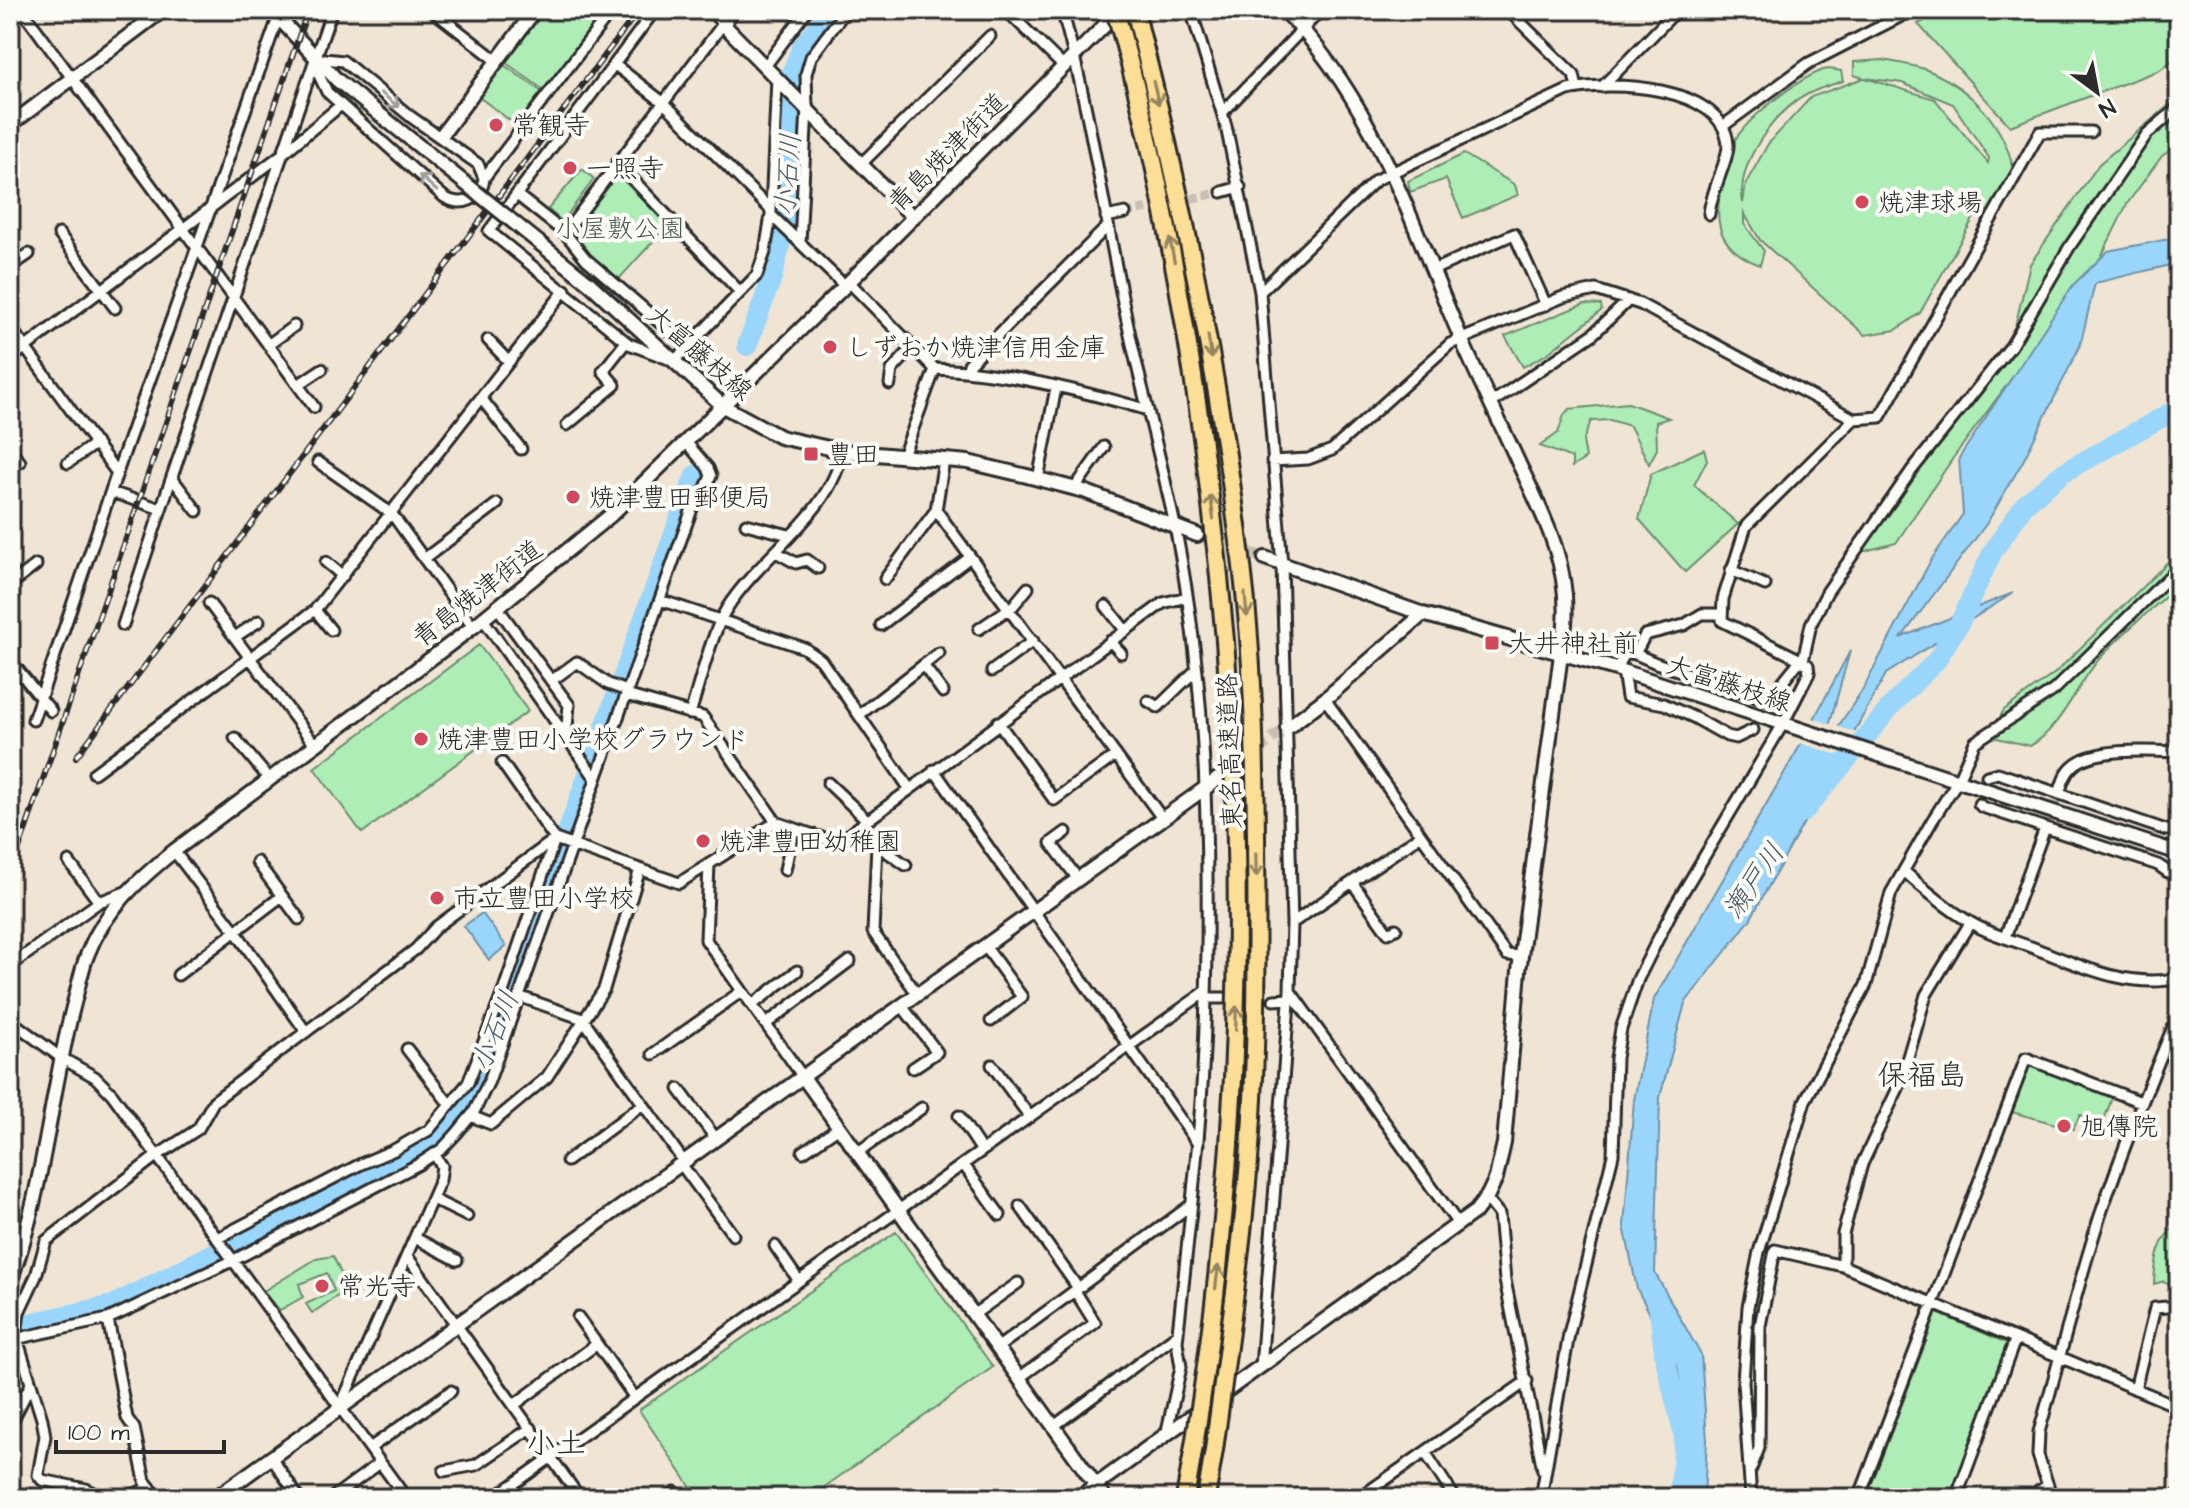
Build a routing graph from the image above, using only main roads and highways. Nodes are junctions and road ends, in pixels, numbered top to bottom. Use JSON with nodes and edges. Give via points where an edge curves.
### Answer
{"nodes":[{"id":1,"x":1118,"y":10,"type":"edge"},
{"id":2,"x":1135,"y":10,"type":"edge"},
{"id":3,"x":1185,"y":1498,"type":"edge"},
{"id":4,"x":1206,"y":1498,"type":"edge"}],
"edges":[{"from":3,"to":1,"type":"highway","name":"東名高速道路","one_way":true,"bridge":true,"via":[[1209,1354],[1231,1137],[1236,766],[1212,501],[1186,330]]},
{"from":2,"to":4,"type":"highway","name":"東名高速道路","one_way":true,"bridge":true,"via":[[1196,266],[1240,550],[1251,673],[1257,1020],[1247,1182]]}]}
